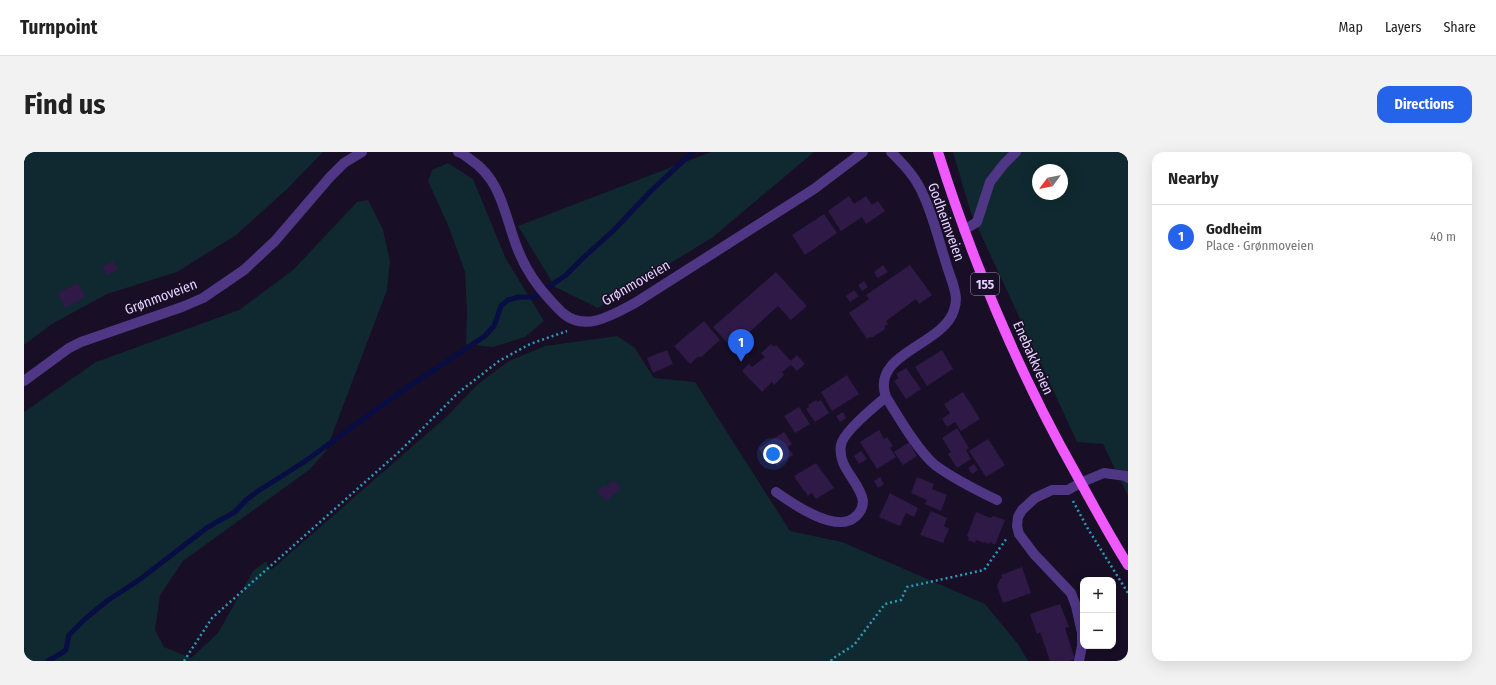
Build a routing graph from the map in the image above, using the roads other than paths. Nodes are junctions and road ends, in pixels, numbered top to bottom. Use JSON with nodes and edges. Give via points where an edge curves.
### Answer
{"nodes":[{"id":1,"x":362,"y":152,"type":"edge"},
{"id":2,"x":458,"y":152,"type":"edge"},
{"id":3,"x":863,"y":152,"type":"edge"},
{"id":4,"x":891,"y":152,"type":"edge"},
{"id":5,"x":938,"y":152,"type":"edge"},
{"id":6,"x":1016,"y":152,"type":"edge"},
{"id":7,"x":964,"y":230,"type":"junction"},
{"id":8,"x":24,"y":381,"type":"edge"},
{"id":9,"x":886,"y":397,"type":"junction"},
{"id":10,"x":1128,"y":478,"type":"edge"},
{"id":11,"x":1080,"y":483,"type":"junction"},
{"id":12,"x":776,"y":492,"type":"dead end"},
{"id":13,"x":997,"y":500,"type":"dead end"},
{"id":14,"x":1128,"y":564,"type":"edge"},
{"id":15,"x":1079,"y":661,"type":"edge"}],
"edges":[{"from":1,"to":8,"type":"street","name":"Grønmoveien","via":[[330,177],[275,241],[244,270],[221,286],[203,298],[182,307],[68,348]]},
{"from":2,"to":3,"type":"street","name":"Grønmoveien","via":[[476,162],[495,186],[518,250],[542,292],[564,314],[582,322],[612,315],[635,303],[814,189]]},
{"from":4,"to":9,"type":"street","name":"Godheimveien","via":[[913,176],[920,188],[935,227],[956,298],[954,310],[942,330],[893,363],[886,372],[883,380]]},
{"from":5,"to":7,"type":"main road","name":"Enebakkveien","number":"155"},
{"from":6,"to":7,"type":"street","via":[[990,182],[977,222]]},
{"from":7,"to":11,"type":"main road","name":"Enebakkveien","number":"155","via":[[1024,375]]},
{"from":9,"to":12,"type":"street","via":[[858,422],[841,444],[840,455],[863,502],[862,510],[854,518],[842,523],[825,519],[801,509]]},
{"from":9,"to":13,"type":"street","name":"Godheimveien","via":[[905,427],[935,464],[972,488]]},
{"from":10,"to":11,"type":"street","via":[[1104,473]]},
{"from":11,"to":14,"type":"main road","name":"Enebakkveien","number":"155"},
{"from":11,"to":15,"type":"street","via":[[1068,490],[1052,490],[1035,498],[1022,510],[1017,523],[1019,534],[1034,554],[1071,593],[1082,633]]}]}
